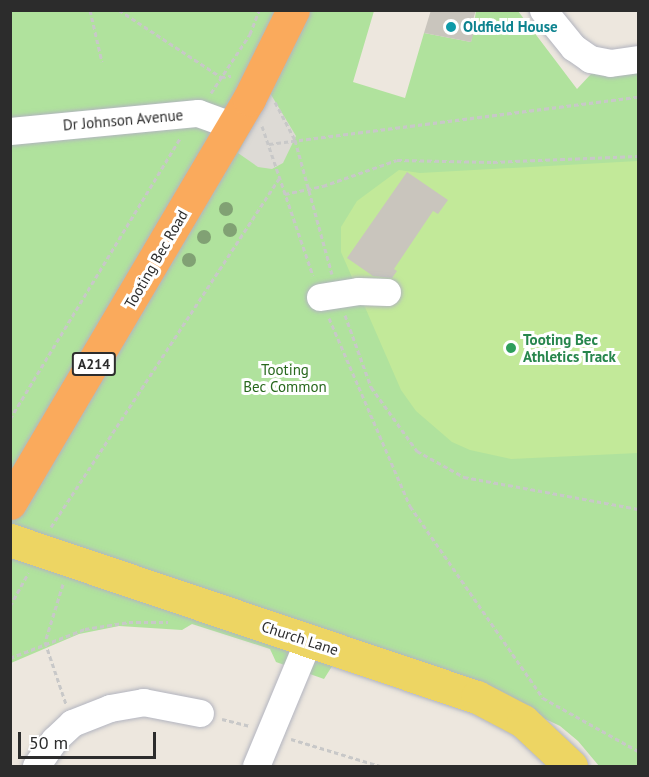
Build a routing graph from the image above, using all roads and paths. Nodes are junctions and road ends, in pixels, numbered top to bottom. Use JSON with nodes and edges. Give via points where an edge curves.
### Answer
{"nodes":[{"id":1,"x":90,"y":10,"type":"edge"},
{"id":2,"x":119,"y":10,"type":"edge"},
{"id":3,"x":259,"y":10,"type":"edge"},
{"id":4,"x":293,"y":10,"type":"edge"},
{"id":5,"x":543,"y":10,"type":"edge"},
{"id":6,"x":639,"y":59,"type":"edge"},
{"id":7,"x":102,"y":62,"type":"dead end"},
{"id":8,"x":237,"y":76,"type":"dead end"},
{"id":9,"x":221,"y":77,"type":"junction"},
{"id":10,"x":279,"y":93,"type":"dead end"},
{"id":11,"x":268,"y":96,"type":"dead end"},
{"id":12,"x":639,"y":98,"type":"edge"},
{"id":13,"x":275,"y":101,"type":"junction"},
{"id":14,"x":270,"y":109,"type":"dead end"},
{"id":15,"x":198,"y":113,"type":"junction"},
{"id":16,"x":266,"y":116,"type":"dead end"},
{"id":17,"x":233,"y":126,"type":"junction"},
{"id":18,"x":10,"y":131,"type":"edge"},
{"id":19,"x":295,"y":140,"type":"junction"},
{"id":20,"x":269,"y":144,"type":"junction"},
{"id":21,"x":639,"y":156,"type":"edge"},
{"id":22,"x":280,"y":178,"type":"junction"},
{"id":23,"x":309,"y":189,"type":"junction"},
{"id":24,"x":285,"y":194,"type":"junction"},
{"id":25,"x":387,"y":292,"type":"dead end"},
{"id":26,"x":329,"y":295,"type":"junction"},
{"id":27,"x":10,"y":419,"type":"edge"},
{"id":28,"x":10,"y":503,"type":"edge"},
{"id":29,"x":639,"y":509,"type":"edge"},
{"id":30,"x":24,"y":544,"type":"edge"},
{"id":31,"x":63,"y":582,"type":"dead end"},
{"id":32,"x":10,"y":606,"type":"edge"},
{"id":33,"x":170,"y":621,"type":"dead end"},
{"id":34,"x":308,"y":641,"type":"junction"},
{"id":35,"x":45,"y":642,"type":"junction"},
{"id":36,"x":10,"y":658,"type":"edge"},
{"id":37,"x":200,"y":712,"type":"joint"},
{"id":38,"x":72,"y":723,"type":"junction"},
{"id":39,"x":269,"y":732,"type":"junction"},
{"id":40,"x":639,"y":751,"type":"edge"},
{"id":41,"x":36,"y":766,"type":"edge"},
{"id":42,"x":256,"y":766,"type":"edge"},
{"id":43,"x":380,"y":766,"type":"edge"},
{"id":44,"x":571,"y":766,"type":"edge"}],
"edges":[{"from":1,"to":7,"type":"path"},
{"from":2,"to":9,"type":"path"},
{"from":3,"to":9,"type":"path","via":[[250,34]]},
{"from":4,"to":17,"type":"highway","name":"Tooting Bec Road","number":"A214"},
{"from":5,"to":6,"type":"street","via":[[573,47],[590,59],[610,63]]},
{"from":8,"to":9,"type":"path"},
{"from":10,"to":13,"type":"path"},
{"from":11,"to":13,"type":"path"},
{"from":12,"to":19,"type":"path"},
{"from":13,"to":14,"type":"path"},
{"from":13,"to":19,"type":"path"},
{"from":15,"to":17,"type":"street","name":"Dr Johnson Avenue"},
{"from":15,"to":18,"type":"street","name":"Dr Johnson Avenue"},
{"from":15,"to":27,"type":"path","via":[[166,159]]},
{"from":16,"to":20,"type":"path","via":[[262,124]]},
{"from":17,"to":28,"type":"highway","name":"Tooting Bec Road","number":"A214"},
{"from":19,"to":20,"type":"path"},
{"from":19,"to":23,"type":"path"},
{"from":20,"to":22,"type":"path"},
{"from":21,"to":23,"type":"path","via":[[493,162],[397,160]]},
{"from":22,"to":24,"type":"path"},
{"from":22,"to":30,"type":"path"},
{"from":23,"to":24,"type":"path"},
{"from":23,"to":26,"type":"path"},
{"from":24,"to":26,"type":"path"},
{"from":25,"to":26,"type":"street"},
{"from":26,"to":29,"type":"path","via":[[371,387],[417,451],[464,477]]},
{"from":26,"to":40,"type":"path","via":[[410,506],[543,698]]},
{"from":30,"to":32,"type":"path"},
{"from":30,"to":34,"type":"main road","name":"Church Lane"},
{"from":31,"to":35,"type":"path"},
{"from":33,"to":35,"type":"path","via":[[85,629]]},
{"from":34,"to":39,"type":"street","via":[[300,669]]},
{"from":34,"to":44,"type":"main road","name":"Church Lane","via":[[477,697],[523,721]]},
{"from":35,"to":36,"type":"path"},
{"from":35,"to":38,"type":"path"},
{"from":37,"to":38,"type":"street","via":[[143,702],[110,708]]},
{"from":37,"to":39,"type":"path"},
{"from":38,"to":41,"type":"street"},
{"from":39,"to":42,"type":"street"},
{"from":39,"to":43,"type":"path"}]}
